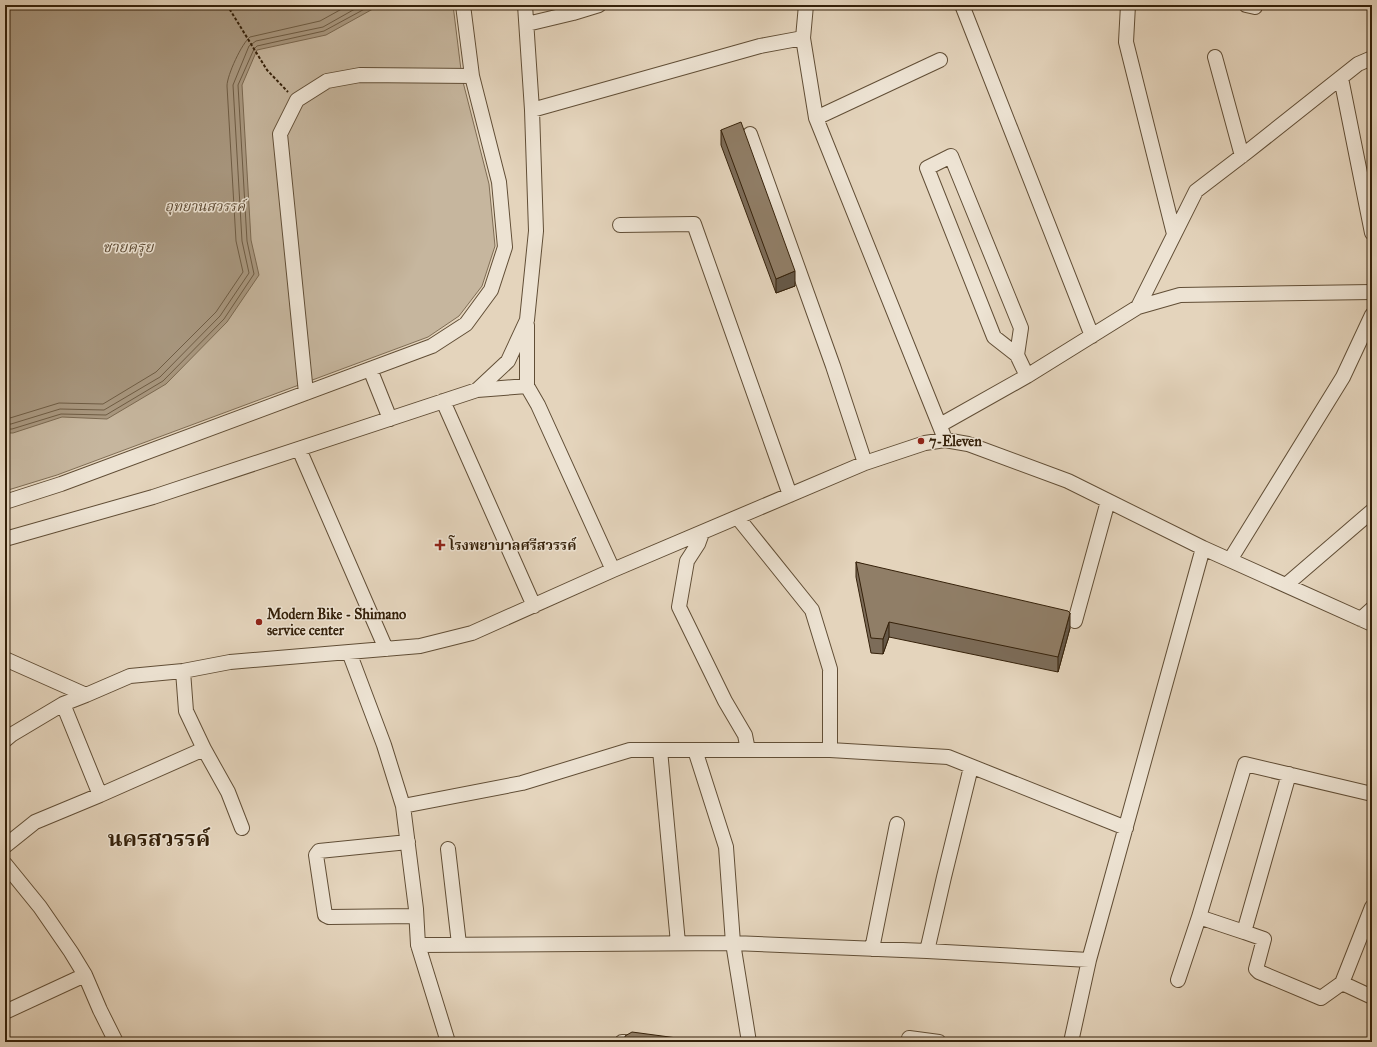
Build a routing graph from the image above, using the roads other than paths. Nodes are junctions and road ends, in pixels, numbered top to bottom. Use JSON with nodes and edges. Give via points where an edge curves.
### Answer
{"nodes":[{"id":1,"x":463,"y":5,"type":"edge"},
{"id":2,"x":526,"y":5,"type":"edge"},
{"id":3,"x":599,"y":5,"type":"edge"},
{"id":4,"x":806,"y":5,"type":"edge"},
{"id":5,"x":962,"y":5,"type":"edge"},
{"id":6,"x":1128,"y":5,"type":"edge"},
{"id":7,"x":527,"y":24,"type":"junction"},
{"id":8,"x":803,"y":38,"type":"junction"},
{"id":9,"x":1215,"y":57,"type":"dead end"},
{"id":10,"x":1372,"y":58,"type":"edge"},
{"id":11,"x":940,"y":60,"type":"dead end"},
{"id":12,"x":472,"y":76,"type":"junction"},
{"id":13,"x":1341,"y":78,"type":"junction"},
{"id":14,"x":532,"y":110,"type":"junction"},
{"id":15,"x":816,"y":118,"type":"junction"},
{"id":16,"x":750,"y":134,"type":"dead end"},
{"id":17,"x":1242,"y":156,"type":"junction"},
{"id":18,"x":620,"y":225,"type":"dead end"},
{"id":19,"x":1372,"y":233,"type":"edge"},
{"id":20,"x":1174,"y":234,"type":"junction"},
{"id":21,"x":1372,"y":292,"type":"edge"},
{"id":22,"x":1138,"y":308,"type":"junction"},
{"id":23,"x":1372,"y":315,"type":"edge"},
{"id":24,"x":527,"y":320,"type":"junction"},
{"id":25,"x":1092,"y":336,"type":"junction"},
{"id":26,"x":1016,"y":355,"type":"junction"},
{"id":27,"x":370,"y":369,"type":"junction"},
{"id":28,"x":1027,"y":376,"type":"junction"},
{"id":29,"x":527,"y":386,"type":"junction"},
{"id":30,"x":477,"y":390,"type":"junction"},
{"id":31,"x":306,"y":393,"type":"junction"},
{"id":32,"x":443,"y":401,"type":"junction"},
{"id":33,"x":390,"y":419,"type":"junction"},
{"id":34,"x":940,"y":425,"type":"junction"},
{"id":35,"x":945,"y":440,"type":"junction"},
{"id":36,"x":299,"y":449,"type":"junction"},
{"id":37,"x":865,"y":463,"type":"junction"},
{"id":38,"x":790,"y":495,"type":"junction"},
{"id":39,"x":1108,"y":500,"type":"junction"},
{"id":40,"x":5,"y":502,"type":"edge"},
{"id":41,"x":1372,"y":511,"type":"edge"},
{"id":42,"x":738,"y":518,"type":"junction"},
{"id":43,"x":702,"y":533,"type":"junction"},
{"id":44,"x":5,"y":539,"type":"edge"},
{"id":45,"x":1203,"y":548,"type":"junction"},
{"id":46,"x":1230,"y":560,"type":"junction"},
{"id":47,"x":613,"y":570,"type":"junction"},
{"id":48,"x":1286,"y":585,"type":"junction"},
{"id":49,"x":534,"y":606,"type":"junction"},
{"id":50,"x":1372,"y":609,"type":"edge"},
{"id":51,"x":1075,"y":621,"type":"dead end"},
{"id":52,"x":1366,"y":622,"type":"edge"},
{"id":53,"x":386,"y":649,"type":"junction"},
{"id":54,"x":349,"y":652,"type":"junction"},
{"id":55,"x":5,"y":659,"type":"edge"},
{"id":56,"x":183,"y":671,"type":"junction"},
{"id":57,"x":86,"y":695,"type":"junction"},
{"id":58,"x":63,"y":704,"type":"junction"},
{"id":59,"x":5,"y":740,"type":"edge"},
{"id":60,"x":204,"y":749,"type":"junction"},
{"id":61,"x":660,"y":750,"type":"junction"},
{"id":62,"x":695,"y":750,"type":"junction"},
{"id":63,"x":748,"y":750,"type":"junction"},
{"id":64,"x":830,"y":750,"type":"junction"},
{"id":65,"x":971,"y":766,"type":"junction"},
{"id":66,"x":1289,"y":774,"type":"junction"},
{"id":67,"x":1372,"y":794,"type":"edge"},
{"id":68,"x":100,"y":796,"type":"junction"},
{"id":69,"x":404,"y":806,"type":"junction"},
{"id":70,"x":897,"y":824,"type":"dead end"},
{"id":71,"x":242,"y":828,"type":"dead end"},
{"id":72,"x":1126,"y":828,"type":"junction"},
{"id":73,"x":408,"y":842,"type":"junction"},
{"id":74,"x":5,"y":846,"type":"edge"},
{"id":75,"x":448,"y":849,"type":"dead end"},
{"id":76,"x":5,"y":864,"type":"edge"},
{"id":77,"x":1372,"y":907,"type":"edge"},
{"id":78,"x":416,"y":916,"type":"junction"},
{"id":79,"x":1199,"y":918,"type":"junction"},
{"id":80,"x":1244,"y":932,"type":"junction"},
{"id":81,"x":678,"y":943,"type":"junction"},
{"id":82,"x":459,"y":944,"type":"junction"},
{"id":83,"x":733,"y":944,"type":"junction"},
{"id":84,"x":418,"y":945,"type":"junction"},
{"id":85,"x":872,"y":949,"type":"junction"},
{"id":86,"x":927,"y":951,"type":"junction"},
{"id":87,"x":1089,"y":960,"type":"junction"},
{"id":88,"x":85,"y":975,"type":"junction"},
{"id":89,"x":1178,"y":980,"type":"dead end"},
{"id":90,"x":1342,"y":983,"type":"junction"},
{"id":91,"x":1372,"y":997,"type":"edge"},
{"id":92,"x":5,"y":1012,"type":"edge"},
{"id":93,"x":909,"y":1038,"type":"dead end"},
{"id":94,"x":116,"y":1042,"type":"edge"},
{"id":95,"x":448,"y":1042,"type":"edge"},
{"id":96,"x":622,"y":1042,"type":"edge"},
{"id":97,"x":626,"y":1042,"type":"edge"},
{"id":98,"x":748,"y":1042,"type":"edge"},
{"id":99,"x":939,"y":1042,"type":"edge"},
{"id":100,"x":1071,"y":1042,"type":"edge"}],
"edges":[{"from":1,"to":12,"type":"street"},
{"from":2,"to":7,"type":"street"},
{"from":3,"to":7,"type":"street"},
{"from":4,"to":8,"type":"street"},
{"from":5,"to":25,"type":"street"},
{"from":6,"to":20,"type":"street","via":[[1126,42]]},
{"from":7,"to":14,"type":"street"},
{"from":8,"to":14,"type":"street","via":[[760,46]]},
{"from":8,"to":15,"type":"street"},
{"from":9,"to":17,"type":"street"},
{"from":10,"to":13,"type":"street","via":[[1358,64]]},
{"from":11,"to":15,"type":"street"},
{"from":12,"to":27,"type":"street","via":[[499,182],[505,247],[491,290],[466,324],[432,346]]},
{"from":12,"to":31,"type":"street","via":[[360,75],[327,81],[297,100],[280,134]]},
{"from":13,"to":17,"type":"street"},
{"from":13,"to":19,"type":"street"},
{"from":14,"to":24,"type":"street","via":[[536,231]]},
{"from":15,"to":34,"type":"street"},
{"from":16,"to":37,"type":"street"},
{"from":17,"to":20,"type":"street","via":[[1196,191]]},
{"from":18,"to":38,"type":"street","via":[[694,224]]},
{"from":20,"to":22,"type":"street"},
{"from":21,"to":22,"type":"street","via":[[1180,296]]},
{"from":22,"to":25,"type":"street"},
{"from":23,"to":46,"type":"street","via":[[1343,377]]},
{"from":24,"to":29,"type":"street"},
{"from":24,"to":30,"type":"street","via":[[508,361]]},
{"from":25,"to":28,"type":"street"},
{"from":26,"to":26,"type":"street","via":[[994,337],[928,168],[951,156],[1021,328]]},
{"from":26,"to":28,"type":"street"},
{"from":27,"to":31,"type":"street"},
{"from":27,"to":33,"type":"street"},
{"from":28,"to":34,"type":"street"},
{"from":29,"to":30,"type":"street"},
{"from":29,"to":47,"type":"street"},
{"from":30,"to":32,"type":"street"},
{"from":31,"to":40,"type":"street"},
{"from":32,"to":33,"type":"street"},
{"from":32,"to":49,"type":"street"},
{"from":33,"to":36,"type":"street"},
{"from":34,"to":35,"type":"street"},
{"from":35,"to":37,"type":"street","via":[[925,443]]},
{"from":35,"to":39,"type":"street","via":[[968,444],[1068,481]]},
{"from":36,"to":44,"type":"street","via":[[153,497]]},
{"from":36,"to":53,"type":"street"},
{"from":37,"to":38,"type":"street"},
{"from":38,"to":42,"type":"street"},
{"from":39,"to":45,"type":"street"},
{"from":39,"to":51,"type":"street"},
{"from":41,"to":48,"type":"street"},
{"from":42,"to":43,"type":"street"},
{"from":42,"to":64,"type":"street","via":[[812,610],[830,669]]},
{"from":43,"to":47,"type":"street"},
{"from":43,"to":63,"type":"street","via":[[687,561],[679,606],[725,701],[745,735]]},
{"from":45,"to":46,"type":"street"},
{"from":45,"to":72,"type":"street"},
{"from":46,"to":48,"type":"street"},
{"from":47,"to":49,"type":"street"},
{"from":48,"to":52,"type":"street"},
{"from":49,"to":53,"type":"street","via":[[472,633],[420,646]]},
{"from":50,"to":52,"type":"street"},
{"from":53,"to":54,"type":"street"},
{"from":54,"to":56,"type":"street","via":[[230,662]]},
{"from":54,"to":69,"type":"street"},
{"from":55,"to":57,"type":"street"},
{"from":56,"to":57,"type":"street","via":[[130,676]]},
{"from":56,"to":60,"type":"street","via":[[186,711]]},
{"from":57,"to":58,"type":"street"},
{"from":58,"to":59,"type":"street"},
{"from":58,"to":68,"type":"street"},
{"from":60,"to":68,"type":"street"},
{"from":60,"to":71,"type":"street","via":[[228,792]]},
{"from":61,"to":62,"type":"street"},
{"from":61,"to":69,"type":"street","via":[[630,750],[522,783]]},
{"from":61,"to":81,"type":"street"},
{"from":62,"to":63,"type":"street"},
{"from":62,"to":83,"type":"street","via":[[726,847]]},
{"from":63,"to":64,"type":"street"},
{"from":64,"to":65,"type":"street","via":[[948,758]]},
{"from":65,"to":72,"type":"street"},
{"from":65,"to":86,"type":"street"},
{"from":66,"to":67,"type":"street"},
{"from":66,"to":79,"type":"street","via":[[1247,763],[1244,766]]},
{"from":66,"to":80,"type":"street"},
{"from":68,"to":74,"type":"street","via":[[35,822]]},
{"from":69,"to":73,"type":"street"},
{"from":70,"to":85,"type":"street"},
{"from":72,"to":87,"type":"street"},
{"from":73,"to":78,"type":"street"},
{"from":73,"to":78,"type":"street","via":[[319,851],[316,854],[325,915]]},
{"from":75,"to":82,"type":"street"},
{"from":76,"to":88,"type":"street","via":[[40,907]]},
{"from":77,"to":90,"type":"street"},
{"from":78,"to":84,"type":"street"},
{"from":79,"to":80,"type":"street"},
{"from":79,"to":89,"type":"street"},
{"from":80,"to":90,"type":"street","via":[[1264,939],[1256,969],[1259,972],[1321,998]]},
{"from":81,"to":82,"type":"street"},
{"from":81,"to":83,"type":"street"},
{"from":82,"to":84,"type":"street"},
{"from":83,"to":85,"type":"street"},
{"from":83,"to":98,"type":"street"},
{"from":84,"to":95,"type":"street"},
{"from":85,"to":86,"type":"street"},
{"from":86,"to":87,"type":"street"},
{"from":87,"to":100,"type":"street"},
{"from":88,"to":92,"type":"street"},
{"from":88,"to":94,"type":"street"},
{"from":90,"to":91,"type":"street"},
{"from":93,"to":99,"type":"street"},
{"from":96,"to":97,"type":"street"}]}
